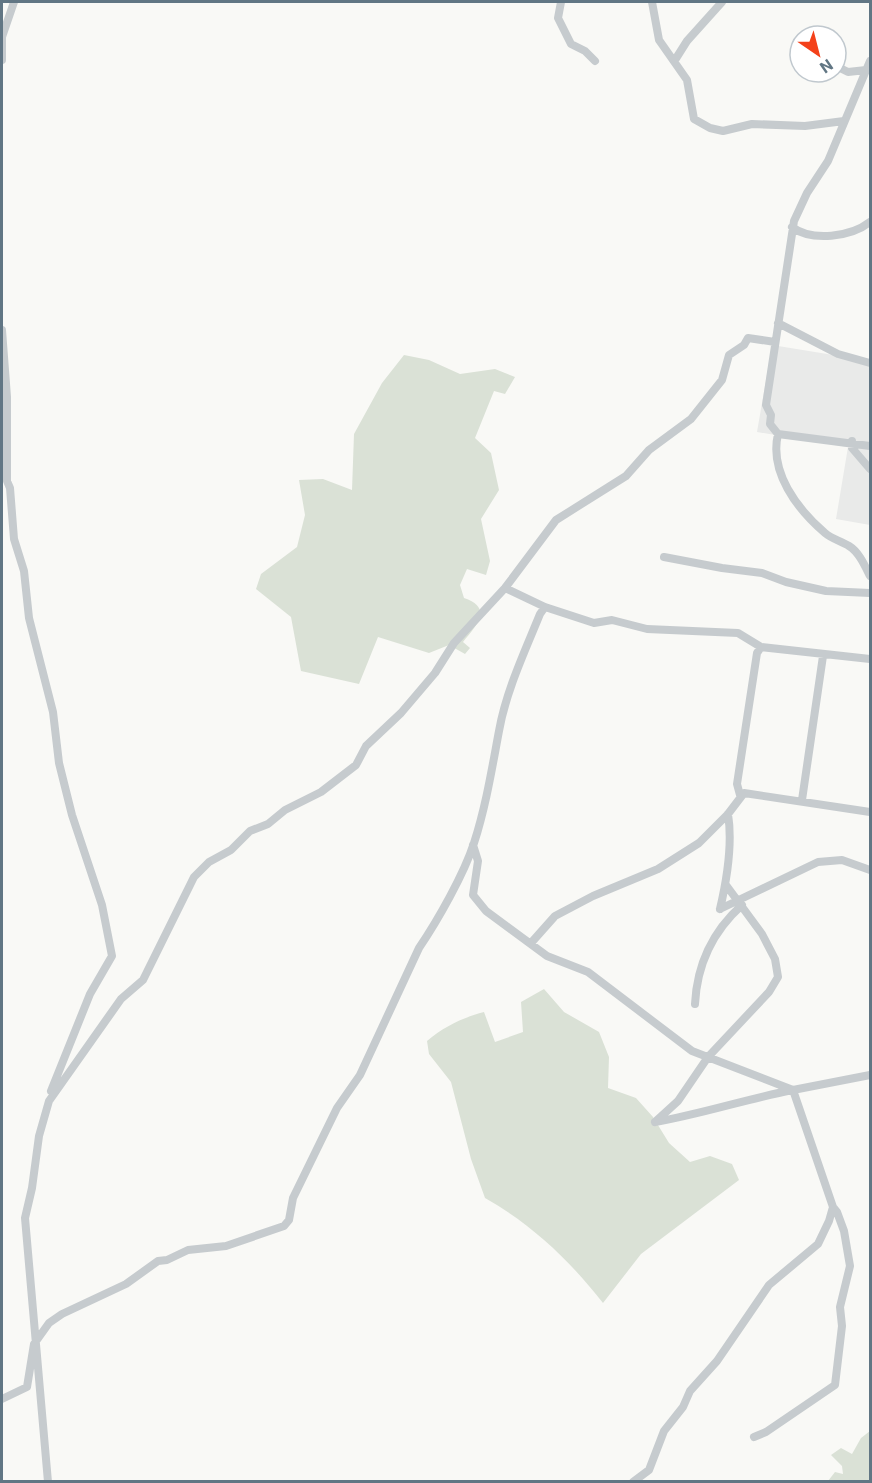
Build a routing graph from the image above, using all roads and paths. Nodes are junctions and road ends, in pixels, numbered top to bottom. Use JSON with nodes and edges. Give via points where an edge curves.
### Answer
{"nodes":[{"id":1,"x":14,"y":2,"type":"edge"},
{"id":2,"x":561,"y":2,"type":"edge"},
{"id":3,"x":651,"y":2,"type":"edge"},
{"id":4,"x":722,"y":2,"type":"edge"},
{"id":5,"x":2,"y":38,"type":"edge"},
{"id":6,"x":2,"y":60,"type":"edge"},
{"id":7,"x":675,"y":60,"type":"junction"},
{"id":8,"x":595,"y":61,"type":"dead end"},
{"id":9,"x":868,"y":66,"type":"edge"},
{"id":10,"x":848,"y":72,"type":"edge"},
{"id":11,"x":844,"y":121,"type":"junction"},
{"id":12,"x":870,"y":222,"type":"edge"},
{"id":13,"x":792,"y":227,"type":"junction"},
{"id":14,"x":778,"y":323,"type":"junction"},
{"id":15,"x":2,"y":330,"type":"edge"},
{"id":16,"x":775,"y":342,"type":"junction"},
{"id":17,"x":870,"y":363,"type":"edge"},
{"id":18,"x":778,"y":434,"type":"junction"},
{"id":19,"x":852,"y":441,"type":"junction"},
{"id":20,"x":870,"y":446,"type":"edge"},
{"id":21,"x":870,"y":469,"type":"edge"},
{"id":22,"x":664,"y":557,"type":"dead end"},
{"id":23,"x":870,"y":576,"type":"edge"},
{"id":24,"x":505,"y":588,"type":"junction"},
{"id":25,"x":870,"y":593,"type":"edge"},
{"id":26,"x":545,"y":607,"type":"junction"},
{"id":27,"x":761,"y":647,"type":"junction"},
{"id":28,"x":824,"y":656,"type":"junction"},
{"id":29,"x":870,"y":659,"type":"edge"},
{"id":30,"x":740,"y":795,"type":"junction"},
{"id":31,"x":802,"y":800,"type":"junction"},
{"id":32,"x":870,"y":812,"type":"edge"},
{"id":33,"x":728,"y":814,"type":"junction"},
{"id":34,"x":473,"y":845,"type":"junction"},
{"id":35,"x":870,"y":870,"type":"edge"},
{"id":36,"x":726,"y":885,"type":"junction"},
{"id":37,"x":741,"y":903,"type":"junction"},
{"id":38,"x":531,"y":943,"type":"junction"},
{"id":39,"x":695,"y":1004,"type":"dead end"},
{"id":40,"x":708,"y":1057,"type":"junction"},
{"id":41,"x":870,"y":1076,"type":"edge"},
{"id":42,"x":793,"y":1090,"type":"junction"},
{"id":43,"x":49,"y":1101,"type":"junction"},
{"id":44,"x":833,"y":1207,"type":"junction"},
{"id":45,"x":34,"y":1344,"type":"junction"},
{"id":46,"x":2,"y":1399,"type":"edge"},
{"id":47,"x":753,"y":1437,"type":"dead end"},
{"id":48,"x":48,"y":1482,"type":"edge"},
{"id":49,"x":633,"y":1482,"type":"edge"}],
"edges":[{"from":1,"to":5,"type":"street"},
{"from":2,"to":8,"type":"street","via":[[558,18],[571,44]]},
{"from":3,"to":7,"type":"street","via":[[659,40]]},
{"from":4,"to":7,"type":"street"},
{"from":5,"to":6,"type":"street"},
{"from":7,"to":11,"type":"street","via":[[687,81],[694,119],[710,128],[723,131],[746,125],[805,126]]},
{"from":9,"to":10,"type":"street"},
{"from":9,"to":11,"type":"street"},
{"from":11,"to":13,"type":"street","via":[[828,161],[807,193]]},
{"from":12,"to":13,"type":"street","via":[[863,228],[814,237]]},
{"from":13,"to":14,"type":"street"},
{"from":14,"to":16,"type":"street"},
{"from":14,"to":17,"type":"street","via":[[838,354]]},
{"from":15,"to":43,"type":"street","via":[[7,481],[14,539],[53,712],[59,763],[102,905],[112,956],[90,994],[56,1073]]},
{"from":16,"to":18,"type":"street","via":[[766,405],[770,424]]},
{"from":16,"to":24,"type":"street","via":[[748,338],[729,356],[722,380],[691,419],[649,450],[626,476],[556,520]]},
{"from":18,"to":19,"type":"street"},
{"from":18,"to":23,"type":"street","via":[[774,450],[778,469],[795,501],[826,534],[853,549]]},
{"from":19,"to":20,"type":"street"},
{"from":19,"to":21,"type":"street","via":[[852,448]]},
{"from":22,"to":25,"type":"street","via":[[762,573],[826,591]]},
{"from":24,"to":26,"type":"street"},
{"from":24,"to":43,"type":"street","via":[[454,643],[401,713],[366,746],[356,765],[321,792],[250,831],[231,850],[201,868],[143,980],[121,999]]},
{"from":26,"to":27,"type":"street","via":[[594,623],[612,620],[647,629],[738,633]]},
{"from":26,"to":34,"type":"street","via":[[519,667],[499,730]]},
{"from":27,"to":28,"type":"street"},
{"from":27,"to":30,"type":"street","via":[[737,784]]},
{"from":28,"to":29,"type":"street"},
{"from":28,"to":31,"type":"street"},
{"from":30,"to":31,"type":"street"},
{"from":30,"to":33,"type":"street"},
{"from":31,"to":32,"type":"street"},
{"from":33,"to":36,"type":"street","via":[[731,829]]},
{"from":33,"to":38,"type":"street","via":[[699,843],[658,869],[555,916]]},
{"from":34,"to":38,"type":"street","via":[[478,861],[473,895],[486,911]]},
{"from":34,"to":45,"type":"street","via":[[419,948],[360,1075],[337,1108],[293,1198],[284,1226],[226,1246],[188,1250],[158,1261],[126,1284],[62,1314],[49,1323]]},
{"from":35,"to":37,"type":"street","via":[[842,860],[818,862]]},
{"from":36,"to":37,"type":"street"},
{"from":36,"to":37,"type":"street","via":[[720,909]]},
{"from":37,"to":39,"type":"street","via":[[713,938]]},
{"from":37,"to":40,"type":"street","via":[[775,959],[778,977],[769,992]]},
{"from":38,"to":40,"type":"street","via":[[548,956],[588,972],[667,1034]]},
{"from":40,"to":42,"type":"street"},
{"from":40,"to":42,"type":"street","via":[[678,1101],[655,1122]]},
{"from":41,"to":42,"type":"street"},
{"from":42,"to":44,"type":"street"},
{"from":43,"to":45,"type":"street","via":[[25,1218]]},
{"from":44,"to":47,"type":"street","via":[[844,1231],[850,1266],[840,1307],[842,1326],[835,1385]]},
{"from":44,"to":49,"type":"street","via":[[818,1244],[769,1285],[664,1431],[649,1470]]},
{"from":45,"to":46,"type":"street","via":[[27,1387]]},
{"from":45,"to":48,"type":"street"}]}
